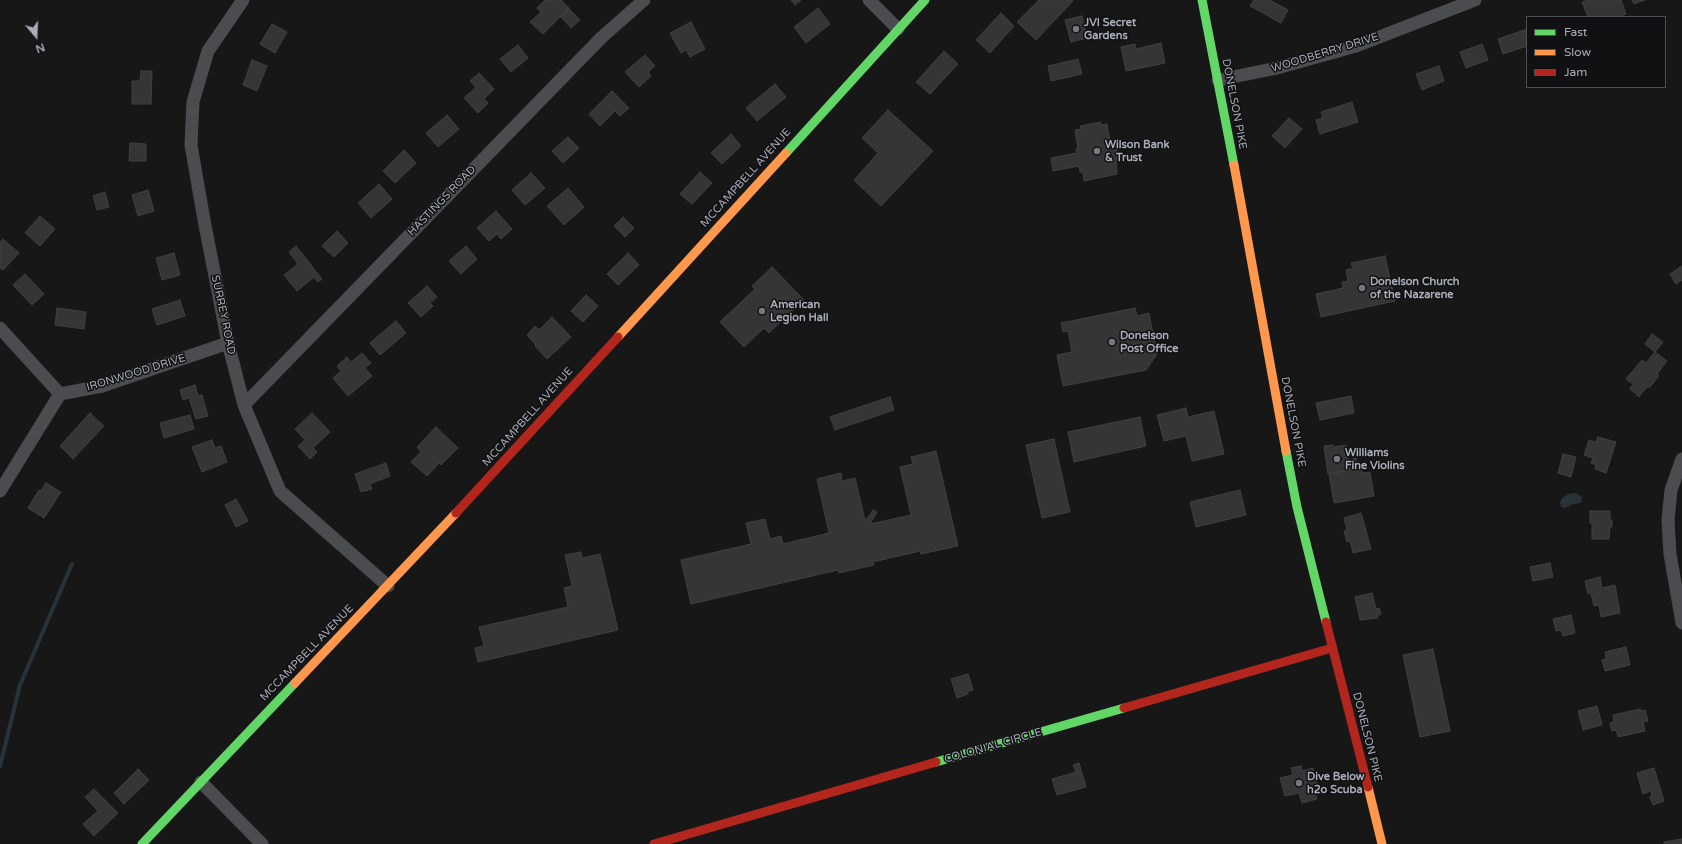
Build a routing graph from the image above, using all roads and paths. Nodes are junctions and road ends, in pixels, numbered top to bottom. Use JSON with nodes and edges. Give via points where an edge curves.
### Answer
{"nodes":[{"id":1,"x":243,"y":0,"type":"edge"},
{"id":2,"x":644,"y":0,"type":"edge"},
{"id":3,"x":869,"y":0,"type":"edge"},
{"id":4,"x":925,"y":0,"type":"edge"},
{"id":5,"x":1202,"y":0,"type":"edge"},
{"id":6,"x":1470,"y":1,"type":"edge"},
{"id":7,"x":898,"y":29,"type":"junction"},
{"id":8,"x":1218,"y":80,"type":"junction"},
{"id":9,"x":0,"y":328,"type":"edge"},
{"id":10,"x":228,"y":344,"type":"junction"},
{"id":11,"x":60,"y":394,"type":"junction"},
{"id":12,"x":244,"y":405,"type":"junction"},
{"id":13,"x":1682,"y":459,"type":"edge"},
{"id":14,"x":0,"y":491,"type":"edge"},
{"id":15,"x":388,"y":586,"type":"junction"},
{"id":16,"x":1682,"y":623,"type":"edge"},
{"id":17,"x":1332,"y":648,"type":"junction"},
{"id":18,"x":201,"y":782,"type":"junction"},
{"id":19,"x":142,"y":844,"type":"edge"},
{"id":20,"x":262,"y":844,"type":"edge"},
{"id":21,"x":654,"y":844,"type":"edge"},
{"id":22,"x":1382,"y":844,"type":"edge"}],
"edges":[{"from":1,"to":10,"type":"street","name":"SURREY ROAD","via":[[208,51],[193,102],[192,145]]},
{"from":2,"to":12,"type":"street","name":"HASTINGS ROAD","via":[[601,38]]},
{"from":3,"to":7,"type":"street"},
{"from":4,"to":7,"type":"street","name":"MCCAMPBELL AVENUE"},
{"from":5,"to":8,"type":"street","name":"DONELSON PIKE"},
{"from":6,"to":8,"type":"street","name":"WOODBERRY DRIVE","via":[[1356,46],[1277,68]]},
{"from":7,"to":15,"type":"street","name":"MCCAMPBELL AVENUE","via":[[499,468]]},
{"from":8,"to":17,"type":"street","name":"DONELSON PIKE","via":[[1286,452]]},
{"from":9,"to":11,"type":"street"},
{"from":10,"to":11,"type":"street","name":"IRONWOOD DRIVE","via":[[102,386]]},
{"from":10,"to":12,"type":"street","name":"SURREY ROAD"},
{"from":11,"to":14,"type":"street"},
{"from":12,"to":15,"type":"street","name":"SURREY ROAD","via":[[280,491]]},
{"from":13,"to":16,"type":"street","via":[[1671,490],[1668,520],[1670,554]]},
{"from":15,"to":18,"type":"street","name":"MCCAMPBELL AVENUE"},
{"from":17,"to":21,"type":"street","name":"COLONIAL CIRCLE"},
{"from":17,"to":22,"type":"street","name":"DONELSON PIKE"},
{"from":18,"to":19,"type":"street","name":"MCCAMPBELL AVENUE"},
{"from":18,"to":20,"type":"street"}]}
